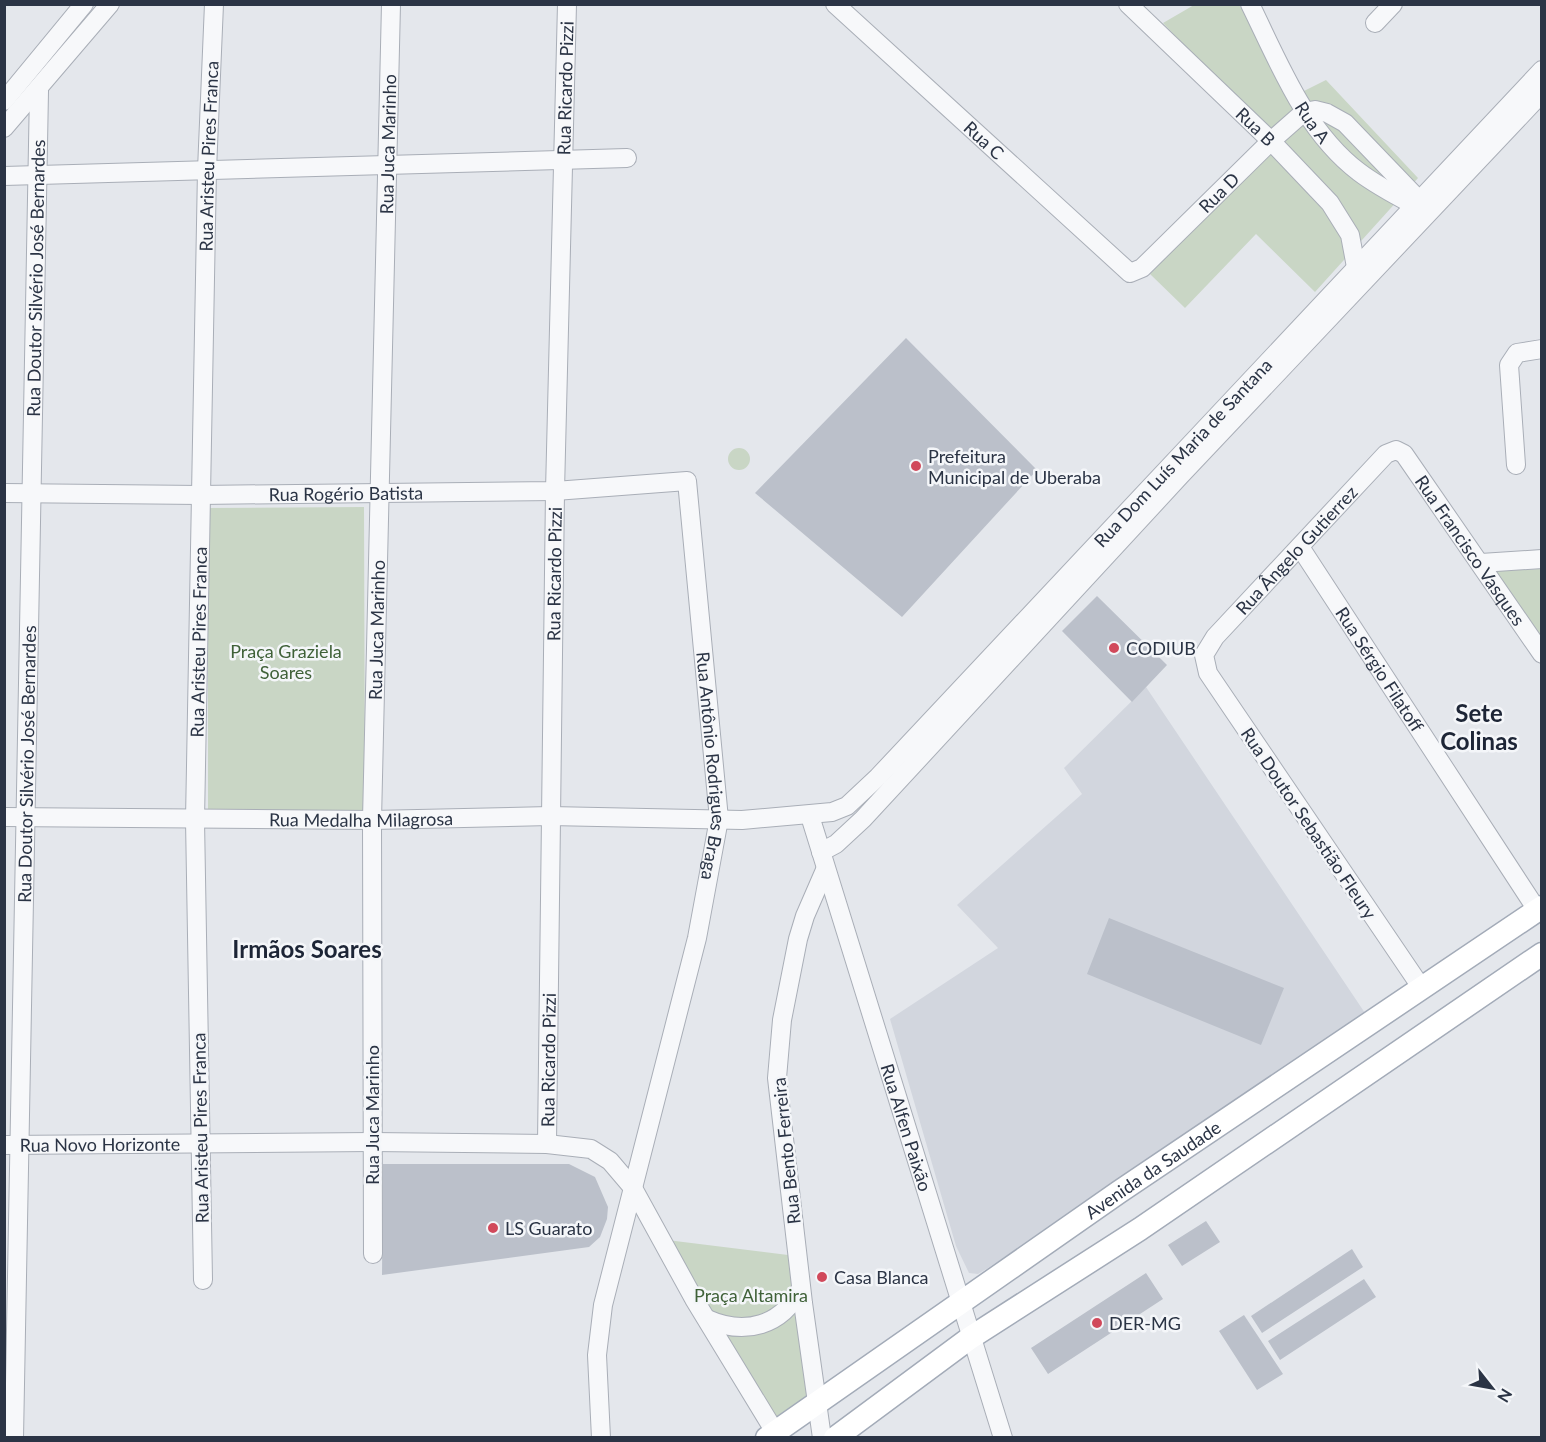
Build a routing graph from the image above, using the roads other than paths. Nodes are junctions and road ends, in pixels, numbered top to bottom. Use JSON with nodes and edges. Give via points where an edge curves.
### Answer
{"nodes":[{"id":1,"x":84,"y":4,"type":"edge"},
{"id":2,"x":110,"y":4,"type":"edge"},
{"id":3,"x":214,"y":4,"type":"edge"},
{"id":4,"x":391,"y":4,"type":"edge"},
{"id":5,"x":567,"y":4,"type":"edge"},
{"id":6,"x":835,"y":4,"type":"edge"},
{"id":7,"x":1128,"y":4,"type":"edge"},
{"id":8,"x":1250,"y":4,"type":"edge"},
{"id":9,"x":1393,"y":4,"type":"edge"},
{"id":10,"x":1375,"y":23,"type":"dead end"},
{"id":11,"x":1542,"y":70,"type":"edge"},
{"id":12,"x":39,"y":91,"type":"junction"},
{"id":13,"x":1542,"y":93,"type":"edge"},
{"id":14,"x":4,"y":101,"type":"edge"},
{"id":15,"x":1304,"y":112,"type":"junction"},
{"id":16,"x":4,"y":128,"type":"edge"},
{"id":17,"x":1271,"y":141,"type":"junction"},
{"id":18,"x":627,"y":158,"type":"dead end"},
{"id":19,"x":564,"y":161,"type":"junction"},
{"id":20,"x":386,"y":165,"type":"junction"},
{"id":21,"x":207,"y":170,"type":"junction"},
{"id":22,"x":36,"y":174,"type":"junction"},
{"id":23,"x":4,"y":176,"type":"edge"},
{"id":24,"x":1416,"y":203,"type":"junction"},
{"id":25,"x":1356,"y":267,"type":"junction"},
{"id":26,"x":1135,"y":273,"type":"joint"},
{"id":27,"x":1542,"y":349,"type":"edge"},
{"id":28,"x":1396,"y":450,"type":"joint"},
{"id":29,"x":1516,"y":465,"type":"dead end"},
{"id":30,"x":687,"y":481,"type":"joint"},
{"id":31,"x":380,"y":491,"type":"junction"},
{"id":32,"x":555,"y":491,"type":"junction"},
{"id":33,"x":4,"y":493,"type":"edge"},
{"id":34,"x":30,"y":493,"type":"junction"},
{"id":35,"x":200,"y":495,"type":"junction"},
{"id":36,"x":1300,"y":548,"type":"junction"},
{"id":37,"x":1542,"y":559,"type":"edge"},
{"id":38,"x":1481,"y":563,"type":"junction"},
{"id":39,"x":1542,"y":654,"type":"edge"},
{"id":40,"x":1204,"y":655,"type":"joint"},
{"id":41,"x":550,"y":816,"type":"junction"},
{"id":42,"x":810,"y":816,"type":"junction"},
{"id":43,"x":4,"y":817,"type":"edge"},
{"id":44,"x":26,"y":817,"type":"junction"},
{"id":45,"x":719,"y":819,"type":"junction"},
{"id":46,"x":195,"y":820,"type":"junction"},
{"id":47,"x":372,"y":820,"type":"junction"},
{"id":48,"x":821,"y":852,"type":"junction"},
{"id":49,"x":825,"y":870,"type":"junction"},
{"id":50,"x":1539,"y":908,"type":"edge"},
{"id":51,"x":1542,"y":954,"type":"edge"},
{"id":52,"x":1421,"y":987,"type":"junction"},
{"id":53,"x":372,"y":1142,"type":"junction"},
{"id":54,"x":200,"y":1143,"type":"junction"},
{"id":55,"x":547,"y":1144,"type":"junction"},
{"id":56,"x":12,"y":1145,"type":"edge"},
{"id":57,"x":633,"y":1188,"type":"junction"},
{"id":58,"x":373,"y":1254,"type":"dead end"},
{"id":59,"x":203,"y":1280,"type":"dead end"},
{"id":60,"x":801,"y":1288,"type":"junction"},
{"id":61,"x":960,"y":1302,"type":"junction"},
{"id":62,"x":706,"y":1319,"type":"junction"},
{"id":63,"x":970,"y":1338,"type":"junction"},
{"id":64,"x":819,"y":1401,"type":"junction"},
{"id":65,"x":771,"y":1435,"type":"edge"},
{"id":66,"x":14,"y":1437,"type":"edge"},
{"id":67,"x":601,"y":1437,"type":"edge"},
{"id":68,"x":822,"y":1437,"type":"edge"},
{"id":69,"x":835,"y":1437,"type":"edge"},
{"id":70,"x":1003,"y":1437,"type":"edge"}],
"edges":[{"from":1,"to":14,"type":"street"},
{"from":2,"to":12,"type":"street"},
{"from":3,"to":21,"type":"street","name":"Rua Aristeu Pires Franca"},
{"from":4,"to":20,"type":"street","name":"Rua Juca Marinho"},
{"from":5,"to":19,"type":"street","name":"Rua Ricardo Pizzi"},
{"from":6,"to":26,"type":"street","name":"Rua C","via":[[1125,271]]},
{"from":7,"to":17,"type":"street","name":"Rua B"},
{"from":8,"to":15,"type":"street","name":"Rua A"},
{"from":9,"to":10,"type":"street"},
{"from":11,"to":24,"type":"street","name":"Rua Dom Luís Maria de Santana"},
{"from":12,"to":16,"type":"street"},
{"from":12,"to":22,"type":"street","name":"Rua Doutor Silvério José Bernardes"},
{"from":13,"to":48,"type":"street","name":"Rua Dom Luís Maria de Santana","via":[[863,819]]},
{"from":15,"to":17,"type":"street","name":"Rua D"},
{"from":15,"to":24,"type":"street","name":"Rua A","via":[[1358,172]]},
{"from":15,"to":24,"type":"street","via":[[1315,110],[1345,123]]},
{"from":17,"to":25,"type":"street","name":"Rua B","via":[[1341,218],[1350,235]]},
{"from":17,"to":26,"type":"street","name":"Rua D"},
{"from":18,"to":19,"type":"street"},
{"from":19,"to":20,"type":"street"},
{"from":19,"to":32,"type":"street","name":"Rua Ricardo Pizzi"},
{"from":20,"to":21,"type":"street"},
{"from":20,"to":31,"type":"street","name":"Rua Juca Marinho"},
{"from":21,"to":22,"type":"street"},
{"from":21,"to":35,"type":"street","name":"Rua Aristeu Pires Franca"},
{"from":22,"to":23,"type":"street"},
{"from":22,"to":34,"type":"street","name":"Rua Doutor Silvério José Bernardes"},
{"from":24,"to":25,"type":"street","name":"Rua Dom Luís Maria de Santana"},
{"from":25,"to":42,"type":"street","name":"Rua Dom Luís Maria de Santana","via":[[862,794],[847,806]]},
{"from":27,"to":29,"type":"street","via":[[1517,353],[1509,365]]},
{"from":28,"to":36,"type":"street","name":"Rua Ângelo Gutierrez","via":[[1386,454]]},
{"from":28,"to":38,"type":"street","name":"Rua Francisco Vasques","via":[[1404,454]]},
{"from":30,"to":32,"type":"street","name":"Rua Rogério Batista"},
{"from":30,"to":45,"type":"street","name":"Rua Antônio Rodrigues Braga"},
{"from":31,"to":32,"type":"street","name":"Rua Rogério Batista"},
{"from":31,"to":35,"type":"street","name":"Rua Rogério Batista"},
{"from":31,"to":47,"type":"street","name":"Rua Juca Marinho"},
{"from":32,"to":41,"type":"street","name":"Rua Ricardo Pizzi"},
{"from":33,"to":34,"type":"street","name":"Rua Rogério Batista"},
{"from":34,"to":35,"type":"street","name":"Rua Rogério Batista"},
{"from":34,"to":44,"type":"street","name":"Rua Doutor Silvério José Bernardes"},
{"from":35,"to":46,"type":"street","name":"Rua Aristeu Pires Franca"},
{"from":36,"to":40,"type":"street","name":"Rua Ângelo Gutierrez","via":[[1215,637]]},
{"from":36,"to":50,"type":"street","name":"Rua Sérgio Filatoff"},
{"from":37,"to":38,"type":"street"},
{"from":38,"to":39,"type":"street","name":"Rua Francisco Vasques"},
{"from":40,"to":52,"type":"street","name":"Rua Doutor Sebastião Fleury","via":[[1208,673]]},
{"from":41,"to":45,"type":"street","name":"Rua Medalha Milagrosa"},
{"from":41,"to":47,"type":"street","name":"Rua Medalha Milagrosa"},
{"from":41,"to":55,"type":"street","name":"Rua Ricardo Pizzi"},
{"from":42,"to":45,"type":"street","name":"Rua Dom Luís Maria de Santana"},
{"from":42,"to":48,"type":"street","name":"Rua Alfen Paixão"},
{"from":43,"to":44,"type":"street","name":"Rua Medalha Milagrosa"},
{"from":44,"to":46,"type":"street","name":"Rua Medalha Milagrosa"},
{"from":44,"to":56,"type":"street","name":"Rua Doutor Silvério José Bernardes"},
{"from":45,"to":57,"type":"street","name":"Rua Antônio Rodrigues Braga","via":[[697,938]]},
{"from":46,"to":47,"type":"street","name":"Rua Medalha Milagrosa"},
{"from":46,"to":54,"type":"street","name":"Rua Aristeu Pires Franca"},
{"from":47,"to":53,"type":"street","name":"Rua Juca Marinho"},
{"from":48,"to":49,"type":"street","name":"Rua Alfen Paixão"},
{"from":49,"to":60,"type":"street","name":"Rua Bento Ferreira","via":[[798,939],[782,1020],[777,1078]]},
{"from":49,"to":61,"type":"street","name":"Rua Alfen Paixão"},
{"from":50,"to":52,"type":"main road","name":"Avenida da Saudade"},
{"from":51,"to":63,"type":"main road","via":[[1140,1229]]},
{"from":52,"to":61,"type":"main road","name":"Avenida da Saudade"},
{"from":53,"to":54,"type":"street","name":"Rua Novo Horizonte"},
{"from":53,"to":55,"type":"street","name":"Rua Novo Horizonte"},
{"from":53,"to":58,"type":"street","name":"Rua Juca Marinho"},
{"from":54,"to":56,"type":"street","name":"Rua Novo Horizonte"},
{"from":54,"to":59,"type":"street","name":"Rua Aristeu Pires Franca"},
{"from":55,"to":57,"type":"street","name":"Rua Novo Horizonte","via":[[591,1149],[610,1161]]},
{"from":56,"to":66,"type":"street","name":"Rua Doutor Silvério José Bernardes"},
{"from":57,"to":62,"type":"street"},
{"from":57,"to":67,"type":"street","name":"Rua Antônio Rodrigues Braga","via":[[598,1332]]},
{"from":60,"to":62,"type":"street","via":[[788,1308],[768,1322],[732,1328]]},
{"from":60,"to":64,"type":"street","name":"Rua Bento Ferreira"},
{"from":61,"to":63,"type":"street","name":"Rua Alfen Paixão"},
{"from":61,"to":64,"type":"main road","name":"Avenida da Saudade"},
{"from":62,"to":65,"type":"street"},
{"from":63,"to":69,"type":"main road"},
{"from":63,"to":70,"type":"street","name":"Rua Alfen Paixão"},
{"from":64,"to":65,"type":"main road","name":"Avenida da Saudade"},
{"from":64,"to":68,"type":"street","name":"Rua Bento Ferreira"}]}
